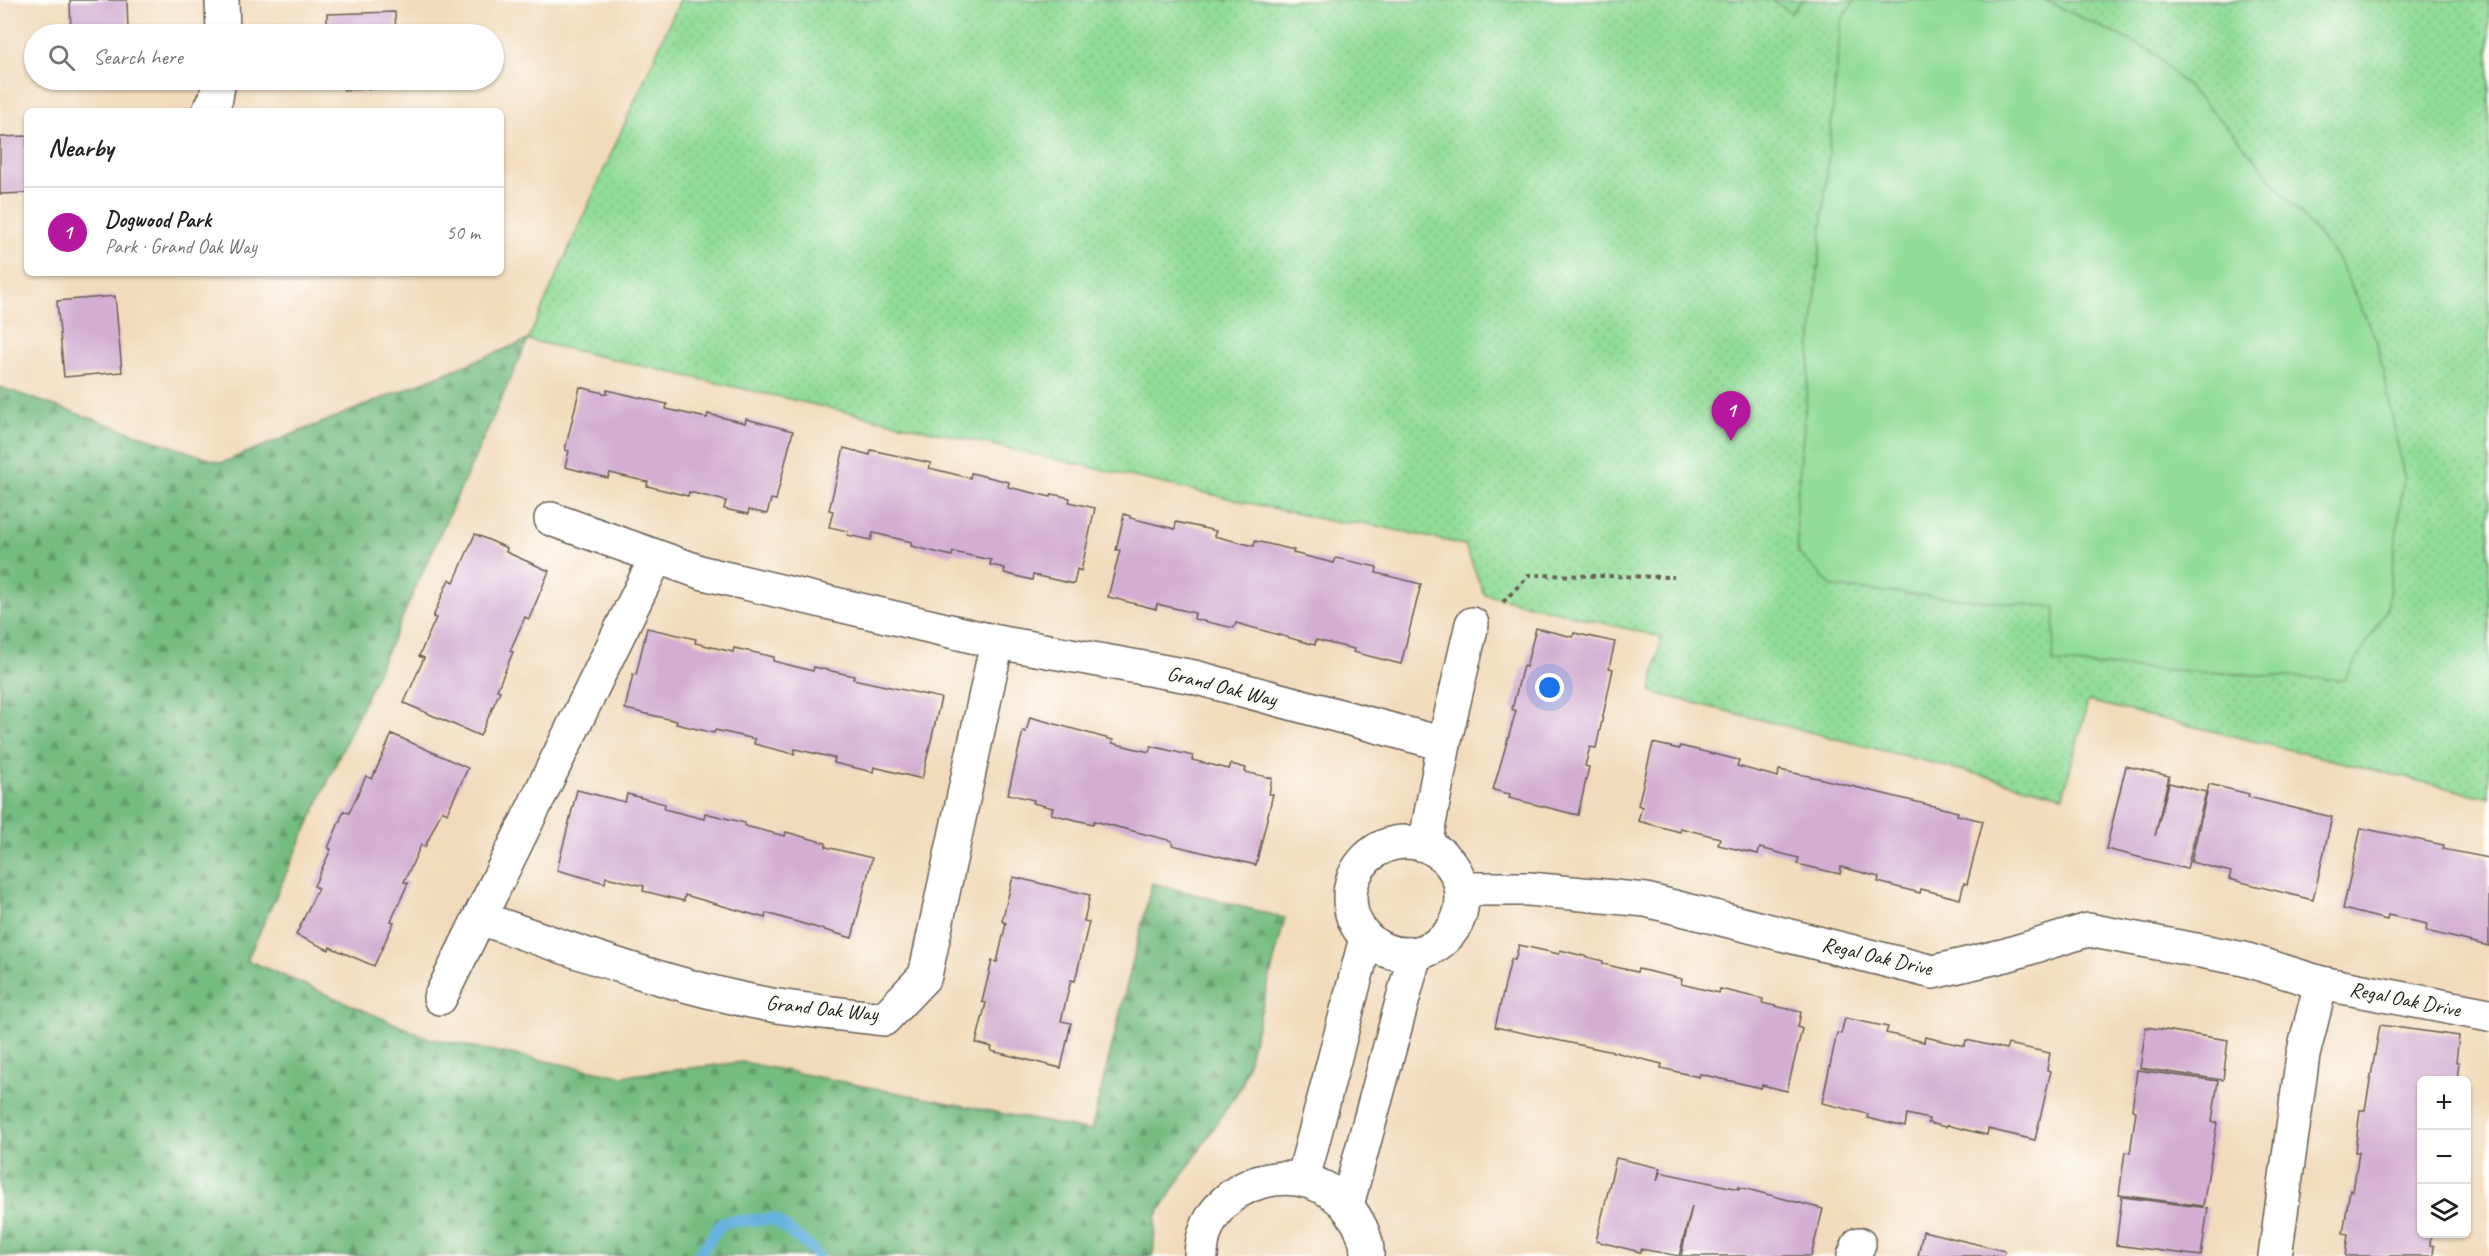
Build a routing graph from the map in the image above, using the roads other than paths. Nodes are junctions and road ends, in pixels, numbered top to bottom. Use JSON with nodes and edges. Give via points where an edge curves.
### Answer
{"nodes":[{"id":1,"x":222,"y":0,"type":"edge"},
{"id":2,"x":223,"y":24,"type":"edge"},
{"id":3,"x":217,"y":90,"type":"edge"},
{"id":4,"x":211,"y":108,"type":"edge"},
{"id":5,"x":551,"y":519,"type":"dead end"},
{"id":6,"x":656,"y":558,"type":"junction"},
{"id":7,"x":1472,"y":624,"type":"road end"},
{"id":8,"x":997,"y":642,"type":"junction"},
{"id":9,"x":1444,"y":744,"type":"junction"},
{"id":10,"x":1425,"y":845,"type":"junction"},
{"id":11,"x":1462,"y":890,"type":"junction"},
{"id":12,"x":480,"y":918,"type":"junction"},
{"id":13,"x":1366,"y":938,"type":"junction"},
{"id":14,"x":1415,"y":954,"type":"junction"},
{"id":15,"x":2321,"y":983,"type":"junction"},
{"id":16,"x":440,"y":998,"type":"dead end"},
{"id":17,"x":2489,"y":1016,"type":"edge"},
{"id":18,"x":1303,"y":1179,"type":"junction"},
{"id":19,"x":1347,"y":1205,"type":"junction"},
{"id":20,"x":1201,"y":1256,"type":"edge"},
{"id":21,"x":1367,"y":1256,"type":"edge"},
{"id":22,"x":2275,"y":1256,"type":"edge"}],
"edges":[{"from":1,"to":2,"type":"street"},
{"from":3,"to":4,"type":"street"},
{"from":5,"to":6,"type":"street","name":"Grand Oak Way"},
{"from":6,"to":8,"type":"street","name":"Grand Oak Way","via":[[703,573]]},
{"from":6,"to":12,"type":"street"},
{"from":7,"to":9,"type":"street"},
{"from":8,"to":9,"type":"street","name":"Grand Oak Way","via":[[1194,677]]},
{"from":8,"to":12,"type":"street","name":"Grand Oak Way","via":[[925,976],[884,1019],[765,1004],[591,956]]},
{"from":9,"to":10,"type":"street"},
{"from":10,"to":11,"type":"street","via":[[1448,861]]},
{"from":10,"to":13,"type":"street","via":[[1405,842],[1378,849],[1360,866],[1351,884],[1350,904],[1352,916]]},
{"from":11,"to":14,"type":"street","via":[[1459,918],[1450,934]]},
{"from":11,"to":15,"type":"street","name":"Regal Oak Drive","via":[[1529,890],[1646,900],[1933,972],[2088,930],[2244,959]]},
{"from":12,"to":16,"type":"street"},
{"from":13,"to":14,"type":"street","via":[[1382,949]]},
{"from":13,"to":18,"type":"street"},
{"from":14,"to":19,"type":"street"},
{"from":15,"to":17,"type":"street","name":"Regal Oak Drive"},
{"from":15,"to":22,"type":"street","name":"Regal Oak Drive","via":[[2303,1055]]},
{"from":18,"to":19,"type":"street","via":[[1334,1193]]},
{"from":18,"to":20,"type":"street","via":[[1276,1178],[1250,1184],[1227,1199],[1210,1221]]},
{"from":19,"to":21,"type":"street","via":[[1361,1226]]}]}
